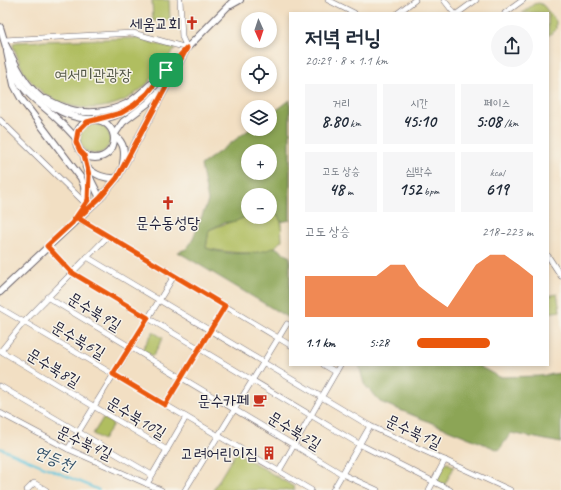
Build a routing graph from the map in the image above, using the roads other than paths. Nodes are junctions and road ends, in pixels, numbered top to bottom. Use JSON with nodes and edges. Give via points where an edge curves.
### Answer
{"nodes":[{"id":1,"x":180,"y":0,"type":"edge"},
{"id":2,"x":234,"y":0,"type":"edge"},
{"id":3,"x":240,"y":0,"type":"edge"},
{"id":4,"x":328,"y":0,"type":"edge"},
{"id":5,"x":415,"y":0,"type":"edge"},
{"id":6,"x":444,"y":0,"type":"edge"},
{"id":7,"x":476,"y":0,"type":"edge"},
{"id":8,"x":522,"y":1,"type":"edge"},
{"id":9,"x":228,"y":7,"type":"junction"},
{"id":10,"x":352,"y":12,"type":"edge"},
{"id":11,"x":399,"y":12,"type":"edge"},
{"id":12,"x":453,"y":12,"type":"edge"},
{"id":13,"x":459,"y":12,"type":"edge"},
{"id":14,"x":506,"y":12,"type":"edge"},
{"id":15,"x":0,"y":27,"type":"edge"},
{"id":16,"x":2,"y":36,"type":"edge"},
{"id":17,"x":6,"y":46,"type":"junction"},
{"id":18,"x":187,"y":48,"type":"junction"},
{"id":19,"x":166,"y":70,"type":"junction"},
{"id":20,"x":170,"y":79,"type":"junction"},
{"id":21,"x":39,"y":96,"type":"junction"},
{"id":22,"x":0,"y":120,"type":"edge"},
{"id":23,"x":92,"y":120,"type":"junction"},
{"id":24,"x":114,"y":135,"type":"junction"},
{"id":25,"x":76,"y":138,"type":"junction"},
{"id":26,"x":84,"y":155,"type":"junction"},
{"id":27,"x":86,"y":167,"type":"junction"},
{"id":28,"x":122,"y":169,"type":"junction"},
{"id":29,"x":89,"y":175,"type":"junction"},
{"id":30,"x":117,"y":178,"type":"junction"},
{"id":31,"x":100,"y":198,"type":"junction"},
{"id":32,"x":86,"y":204,"type":"junction"},
{"id":33,"x":78,"y":218,"type":"junction"},
{"id":34,"x":72,"y":223,"type":"junction"},
{"id":35,"x":108,"y":236,"type":"junction"},
{"id":36,"x":47,"y":246,"type":"junction"},
{"id":37,"x":87,"y":257,"type":"junction"},
{"id":38,"x":549,"y":258,"type":"edge"},
{"id":39,"x":71,"y":272,"type":"junction"},
{"id":40,"x":174,"y":276,"type":"junction"},
{"id":41,"x":561,"y":276,"type":"edge"},
{"id":42,"x":0,"y":292,"type":"edge"},
{"id":43,"x":47,"y":297,"type":"junction"},
{"id":44,"x":159,"y":300,"type":"junction"},
{"id":45,"x":225,"y":306,"type":"junction"},
{"id":46,"x":0,"y":308,"type":"edge"},
{"id":47,"x":148,"y":318,"type":"junction"},
{"id":48,"x":24,"y":322,"type":"junction"},
{"id":49,"x":287,"y":324,"type":"dead end"},
{"id":50,"x":210,"y":330,"type":"junction"},
{"id":51,"x":278,"y":338,"type":"junction"},
{"id":52,"x":289,"y":344,"type":"edge"},
{"id":53,"x":130,"y":347,"type":"junction"},
{"id":54,"x":199,"y":349,"type":"junction"},
{"id":55,"x":0,"y":351,"type":"edge"},
{"id":56,"x":263,"y":362,"type":"junction"},
{"id":57,"x":326,"y":366,"type":"edge"},
{"id":58,"x":339,"y":366,"type":"edge"},
{"id":59,"x":336,"y":372,"type":"junction"},
{"id":60,"x":113,"y":374,"type":"junction"},
{"id":61,"x":182,"y":378,"type":"junction"},
{"id":62,"x":252,"y":381,"type":"junction"},
{"id":63,"x":0,"y":386,"type":"edge"},
{"id":64,"x":322,"y":397,"type":"junction"},
{"id":65,"x":165,"y":405,"type":"junction"},
{"id":66,"x":94,"y":406,"type":"junction"},
{"id":67,"x":235,"y":409,"type":"junction"},
{"id":68,"x":0,"y":413,"type":"edge"},
{"id":69,"x":311,"y":415,"type":"junction"},
{"id":70,"x":186,"y":417,"type":"junction"},
{"id":71,"x":370,"y":426,"type":"junction"},
{"id":72,"x":78,"y":432,"type":"junction"},
{"id":73,"x":218,"y":436,"type":"junction"},
{"id":74,"x":359,"y":444,"type":"junction"},
{"id":75,"x":294,"y":445,"type":"junction"},
{"id":76,"x":68,"y":449,"type":"junction"},
{"id":77,"x":167,"y":450,"type":"junction"},
{"id":78,"x":445,"y":460,"type":"junction"},
{"id":79,"x":279,"y":471,"type":"junction"},
{"id":80,"x":342,"y":474,"type":"junction"},
{"id":81,"x":152,"y":475,"type":"junction"},
{"id":82,"x":433,"y":482,"type":"junction"},
{"id":83,"x":147,"y":484,"type":"junction"},
{"id":84,"x":301,"y":488,"type":"edge"},
{"id":85,"x":27,"y":490,"type":"edge"},
{"id":86,"x":46,"y":490,"type":"edge"},
{"id":87,"x":161,"y":490,"type":"edge"},
{"id":88,"x":186,"y":490,"type":"edge"},
{"id":89,"x":311,"y":490,"type":"edge"},
{"id":90,"x":333,"y":490,"type":"edge"},
{"id":91,"x":377,"y":490,"type":"edge"},
{"id":92,"x":429,"y":490,"type":"edge"},
{"id":93,"x":450,"y":490,"type":"edge"},
{"id":94,"x":510,"y":490,"type":"edge"}],
"edges":[{"from":1,"to":18,"type":"street","via":[[182,37]]},
{"from":2,"to":9,"type":"street"},
{"from":3,"to":9,"type":"street"},
{"from":4,"to":10,"type":"street"},
{"from":5,"to":11,"type":"street"},
{"from":6,"to":12,"type":"street"},
{"from":7,"to":13,"type":"street"},
{"from":8,"to":14,"type":"street"},
{"from":9,"to":18,"type":"street"},
{"from":15,"to":16,"type":"street"},
{"from":16,"to":17,"type":"street"},
{"from":16,"to":18,"type":"street","via":[[133,33]]},
{"from":17,"to":21,"type":"street","via":[[23,77]]},
{"from":17,"to":25,"type":"street","via":[[13,70],[23,88]]},
{"from":17,"to":32,"type":"street","via":[[14,85],[22,100],[81,178]]},
{"from":18,"to":19,"type":"street"},
{"from":18,"to":20,"type":"street"},
{"from":19,"to":21,"type":"street","via":[[128,103],[104,111],[75,111]]},
{"from":19,"to":23,"type":"street","via":[[147,94],[134,105],[121,113]]},
{"from":20,"to":24,"type":"street","via":[[148,103],[123,122]]},
{"from":20,"to":28,"type":"street"},
{"from":21,"to":23,"type":"street","via":[[64,114]]},
{"from":22,"to":32,"type":"street"},
{"from":23,"to":24,"type":"street","via":[[104,122]]},
{"from":23,"to":25,"type":"street","via":[[82,126]]},
{"from":24,"to":26,"type":"street","via":[[113,146],[106,155],[95,158]]},
{"from":24,"to":28,"type":"street","via":[[124,148]]},
{"from":25,"to":26,"type":"street","via":[[78,147]]},
{"from":26,"to":27,"type":"street"},
{"from":27,"to":29,"type":"street"},
{"from":27,"to":30,"type":"street","via":[[100,176]]},
{"from":28,"to":30,"type":"street"},
{"from":29,"to":31,"type":"street"},
{"from":29,"to":32,"type":"street","via":[[89,196]]},
{"from":30,"to":31,"type":"street"},
{"from":31,"to":33,"type":"street"},
{"from":32,"to":34,"type":"street"},
{"from":33,"to":34,"type":"street"},
{"from":33,"to":35,"type":"street"},
{"from":34,"to":36,"type":"street"},
{"from":35,"to":37,"type":"street","name":"문수북9길"},
{"from":35,"to":40,"type":"street"},
{"from":36,"to":39,"type":"street"},
{"from":36,"to":42,"type":"street"},
{"from":37,"to":39,"type":"street","name":"문수북9길"},
{"from":37,"to":44,"type":"street"},
{"from":38,"to":41,"type":"street"},
{"from":39,"to":43,"type":"street","name":"문수북9길"},
{"from":39,"to":47,"type":"street","name":"문수북9길"},
{"from":40,"to":44,"type":"street","name":"문수북10길"},
{"from":40,"to":45,"type":"street"},
{"from":43,"to":48,"type":"street","name":"문수북9길"},
{"from":43,"to":53,"type":"street","name":"문수북9길"},
{"from":44,"to":47,"type":"street","name":"문수북10길"},
{"from":44,"to":50,"type":"street"},
{"from":45,"to":50,"type":"street"},
{"from":45,"to":51,"type":"street"},
{"from":46,"to":48,"type":"street","name":"문수북6길"},
{"from":47,"to":53,"type":"street","name":"문수북10길"},
{"from":47,"to":54,"type":"street","name":"문수북9길"},
{"from":48,"to":55,"type":"street","name":"문수북8길"},
{"from":48,"to":60,"type":"street","name":"문수북6길"},
{"from":49,"to":51,"type":"street"},
{"from":50,"to":54,"type":"street"},
{"from":50,"to":56,"type":"street"},
{"from":51,"to":52,"type":"street"},
{"from":51,"to":56,"type":"street"},
{"from":53,"to":60,"type":"street","name":"문수북10길"},
{"from":53,"to":61,"type":"street","name":"문수북9길"},
{"from":54,"to":61,"type":"street"},
{"from":54,"to":62,"type":"street","name":"문수북2길"},
{"from":55,"to":66,"type":"street","name":"문수북8길"},
{"from":56,"to":62,"type":"street"},
{"from":56,"to":64,"type":"street"},
{"from":57,"to":59,"type":"street"},
{"from":58,"to":59,"type":"street"},
{"from":59,"to":64,"type":"street"},
{"from":60,"to":65,"type":"street","name":"문수북6길"},
{"from":60,"to":66,"type":"street","name":"문수북10길"},
{"from":61,"to":65,"type":"street"},
{"from":61,"to":67,"type":"street","name":"문수북2길"},
{"from":62,"to":67,"type":"street"},
{"from":62,"to":69,"type":"street","name":"문수북2길"},
{"from":63,"to":72,"type":"street"},
{"from":64,"to":69,"type":"street"},
{"from":64,"to":71,"type":"street"},
{"from":65,"to":70,"type":"street","name":"문수북6길"},
{"from":66,"to":72,"type":"street","name":"문수북10길"},
{"from":66,"to":77,"type":"street","name":"문수북10길"},
{"from":67,"to":73,"type":"street"},
{"from":67,"to":75,"type":"street","name":"문수북2길"},
{"from":68,"to":76,"type":"street","name":"문수북4길"},
{"from":69,"to":74,"type":"street","name":"문수북2길"},
{"from":69,"to":75,"type":"street"},
{"from":70,"to":73,"type":"street","name":"문수북6길"},
{"from":70,"to":77,"type":"street"},
{"from":71,"to":74,"type":"street","name":"문수북1길"},
{"from":71,"to":78,"type":"street","name":"문수북1길"},
{"from":72,"to":76,"type":"street","name":"문수북10길"},
{"from":72,"to":81,"type":"street"},
{"from":73,"to":79,"type":"street","name":"문수북6길"},
{"from":73,"to":88,"type":"street"},
{"from":74,"to":80,"type":"street","name":"문수북1길"},
{"from":74,"to":82,"type":"street"},
{"from":75,"to":79,"type":"street"},
{"from":75,"to":80,"type":"street","name":"문수북2길"},
{"from":76,"to":83,"type":"street","name":"문수북4길"},
{"from":77,"to":81,"type":"street"},
{"from":78,"to":82,"type":"street"},
{"from":78,"to":94,"type":"street","name":"문수북1길"},
{"from":79,"to":84,"type":"street","name":"문수북6길"},
{"from":80,"to":90,"type":"street","name":"문수북1길"},
{"from":80,"to":91,"type":"street"},
{"from":81,"to":83,"type":"street"},
{"from":82,"to":92,"type":"street"},
{"from":82,"to":93,"type":"street"},
{"from":83,"to":87,"type":"street","name":"문수북4길"},
{"from":84,"to":89,"type":"street","name":"문수북6길"},
{"from":85,"to":86,"type":"street","via":[[34,483]]}]}
